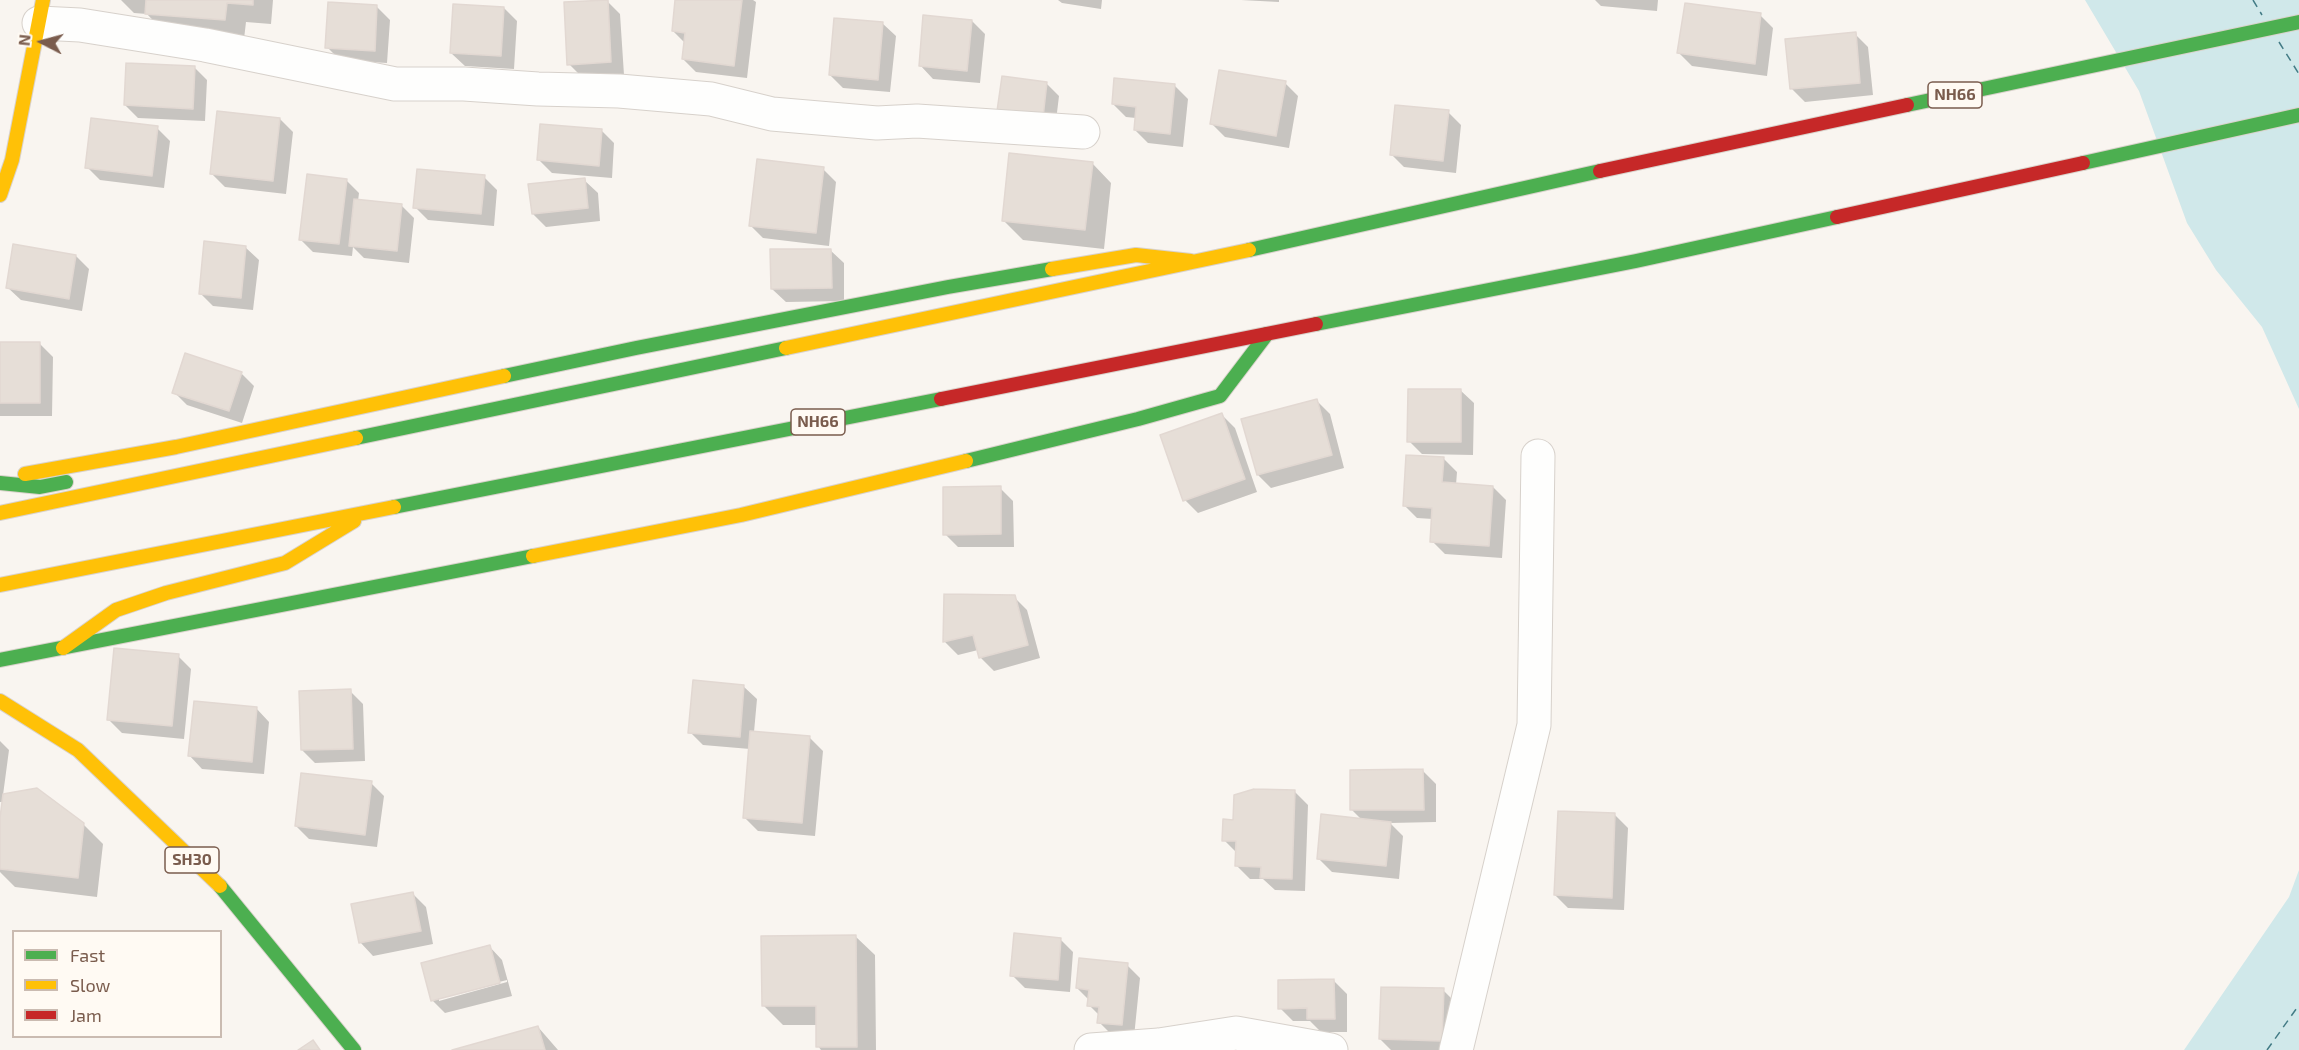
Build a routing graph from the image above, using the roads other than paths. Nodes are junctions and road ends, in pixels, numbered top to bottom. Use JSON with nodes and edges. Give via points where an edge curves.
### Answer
{"nodes":[{"id":1,"x":41,"y":11,"type":"edge"},
{"id":2,"x":2299,"y":22,"type":"edge"},
{"id":3,"x":2299,"y":115,"type":"edge"},
{"id":4,"x":1083,"y":132,"type":"dead end"},
{"id":5,"x":0,"y":195,"type":"edge"},
{"id":6,"x":1196,"y":262,"type":"junction"},
{"id":7,"x":1267,"y":334,"type":"junction"},
{"id":8,"x":1538,"y":456,"type":"dead end"},
{"id":9,"x":141,"y":470,"type":"dead end"},
{"id":10,"x":195,"y":471,"type":"junction"},
{"id":11,"x":85,"y":478,"type":"dead end"},
{"id":12,"x":0,"y":480,"type":"edge"},
{"id":13,"x":371,"y":510,"type":"junction"},
{"id":14,"x":0,"y":513,"type":"edge"},
{"id":15,"x":0,"y":585,"type":"edge"},
{"id":16,"x":63,"y":648,"type":"junction"},
{"id":17,"x":0,"y":660,"type":"edge"},
{"id":18,"x":0,"y":701,"type":"edge"},
{"id":19,"x":354,"y":1050,"type":"edge"},
{"id":20,"x":1091,"y":1050,"type":"edge"},
{"id":21,"x":1331,"y":1050,"type":"edge"},
{"id":22,"x":1456,"y":1050,"type":"edge"}],
"edges":[{"from":1,"to":4,"type":"street","via":[[81,26],[206,45],[395,84],[619,91],[711,99],[772,114]]},
{"from":1,"to":5,"type":"main road","via":[[12,160]]},
{"from":2,"to":6,"type":"main road","number":"NH66","via":[[1612,168]]},
{"from":3,"to":7,"type":"main road","number":"NH66","via":[[1636,261]]},
{"from":6,"to":10,"type":"main road","number":"NH66"},
{"from":6,"to":12,"type":"main road","via":[[1136,255],[948,287]]},
{"from":7,"to":13,"type":"main road","number":"NH66"},
{"from":7,"to":16,"type":"main road","via":[[1220,396],[1138,419],[741,515]]},
{"from":8,"to":22,"type":"street","via":[[1534,725]]},
{"from":9,"to":10,"type":"main road"},
{"from":10,"to":14,"type":"main road","number":"NH66"},
{"from":11,"to":12,"type":"main road","via":[[40,487]]},
{"from":13,"to":15,"type":"main road","number":"NH66"},
{"from":13,"to":16,"type":"main road","via":[[285,563],[116,610]]},
{"from":16,"to":17,"type":"main road"},
{"from":18,"to":19,"type":"main road","number":"SH30","via":[[78,750],[224,890]]},
{"from":20,"to":21,"type":"street","via":[[1236,1033]]}]}
